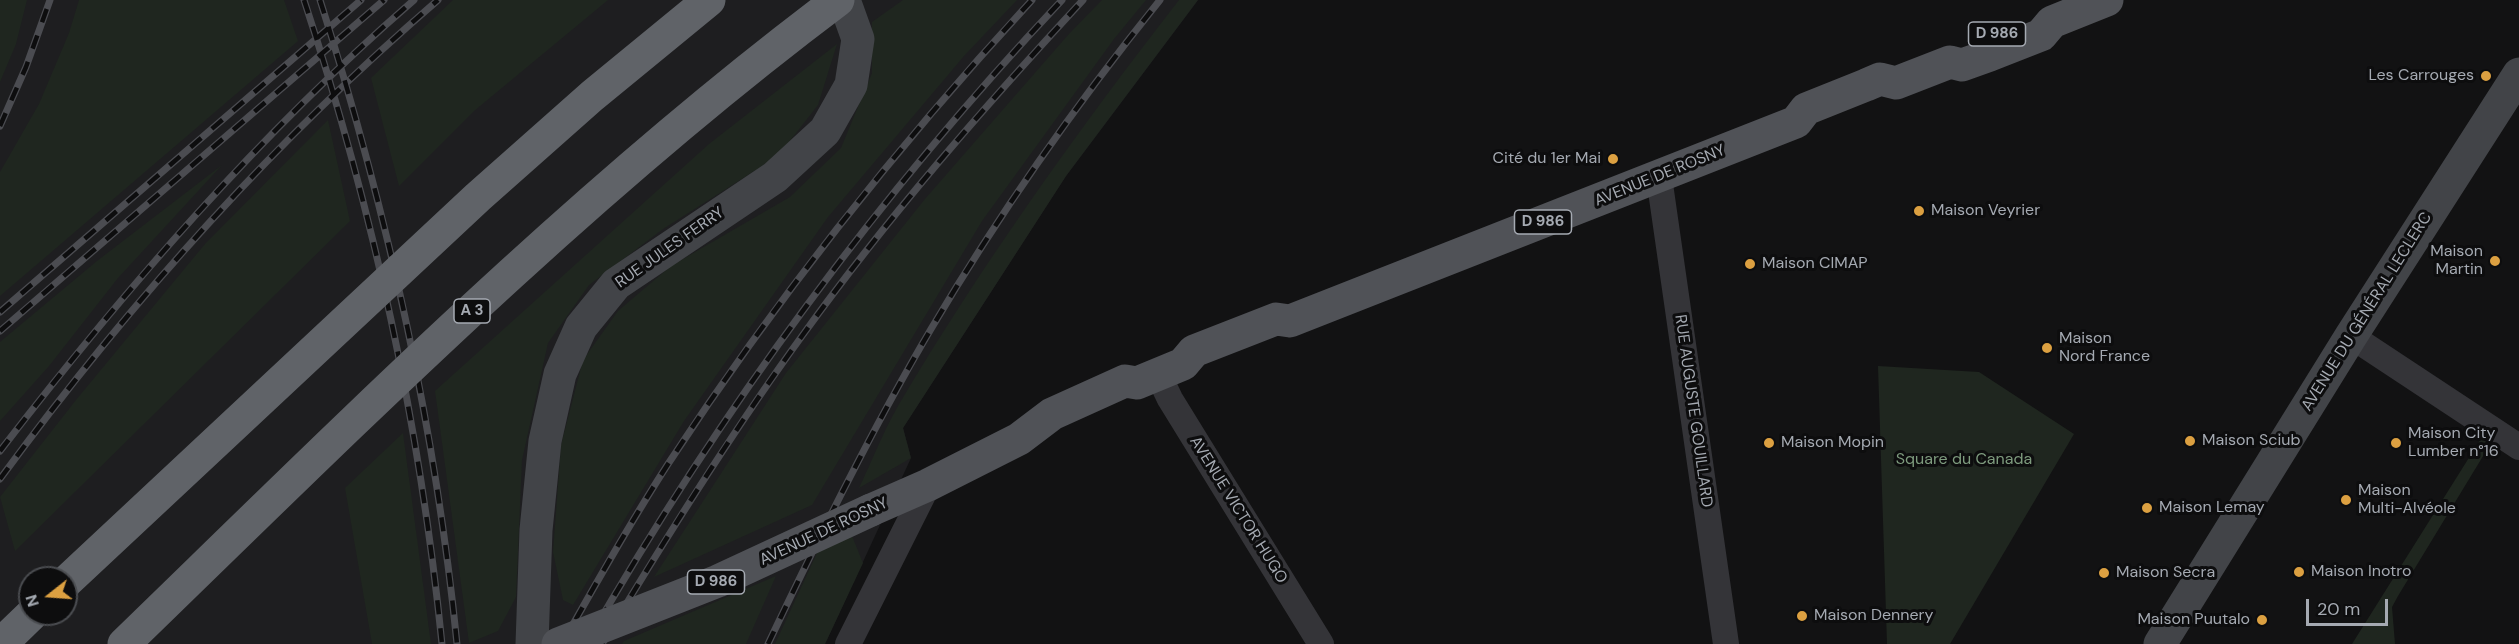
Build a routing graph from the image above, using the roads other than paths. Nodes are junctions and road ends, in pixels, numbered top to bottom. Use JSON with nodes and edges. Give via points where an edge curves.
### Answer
{"nodes":[{"id":1,"x":709,"y":0,"type":"edge"},
{"id":2,"x":838,"y":0,"type":"edge"},
{"id":3,"x":844,"y":0,"type":"edge"},
{"id":4,"x":2107,"y":0,"type":"edge"},
{"id":5,"x":2519,"y":74,"type":"edge"},
{"id":6,"x":1659,"y":177,"type":"junction"},
{"id":7,"x":2351,"y":336,"type":"junction"},
{"id":8,"x":1160,"y":374,"type":"junction"},
{"id":9,"x":2519,"y":447,"type":"edge"},
{"id":10,"x":928,"y":485,"type":"junction"},
{"id":11,"x":78,"y":571,"type":"edge"},
{"id":12,"x":20,"y":626,"type":"edge"},
{"id":13,"x":1,"y":644,"type":"edge"},
{"id":14,"x":124,"y":644,"type":"edge"},
{"id":15,"x":532,"y":644,"type":"edge"},
{"id":16,"x":558,"y":644,"type":"edge"},
{"id":17,"x":848,"y":644,"type":"edge"},
{"id":18,"x":1320,"y":644,"type":"edge"},
{"id":19,"x":1726,"y":644,"type":"edge"},
{"id":20,"x":2160,"y":644,"type":"edge"}],
"edges":[{"from":1,"to":11,"type":"highway","bridge":true,"via":[[478,197]]},
{"from":2,"to":14,"type":"highway","number":"A 3","bridge":true,"via":[[731,83],[573,219],[436,343]]},
{"from":3,"to":15,"type":"street","name":"RUE JULES FERRY","via":[[858,39],[851,85],[825,131],[775,177],[615,284],[581,327],[560,374],[545,441],[536,531]]},
{"from":4,"to":6,"type":"main road","name":"AVENUE DE ROSNY","number":"D 986","via":[[2052,22],[2042,35],[1962,65],[1950,62],[1896,82],[1887,96],[1810,125],[1796,122]]},
{"from":5,"to":7,"type":"street","name":"AVENUE DU GÉNÉRAL LECLERC"},
{"from":6,"to":8,"type":"main road","name":"AVENUE DE ROSNY","number":"D 986","via":[[1290,321],[1281,334],[1200,368]]},
{"from":6,"to":19,"type":"street","name":"RUE AUGUSTE GOUILLARD"},
{"from":7,"to":9,"type":"street"},
{"from":7,"to":20,"type":"street","name":"AVENUE DU GÉNÉRAL LECLERC"},
{"from":8,"to":10,"type":"main road","name":"AVENUE DE ROSNY","number":"D 986","via":[[1100,391],[1052,414],[1019,439]]},
{"from":8,"to":18,"type":"street","name":"AVENUE VICTOR HUGO","via":[[1170,399]]},
{"from":10,"to":16,"type":"main road","name":"AVENUE DE ROSNY","number":"D 986","bridge":true,"via":[[718,581]]},
{"from":10,"to":17,"type":"street"},
{"from":12,"to":13,"type":"highway"}]}
